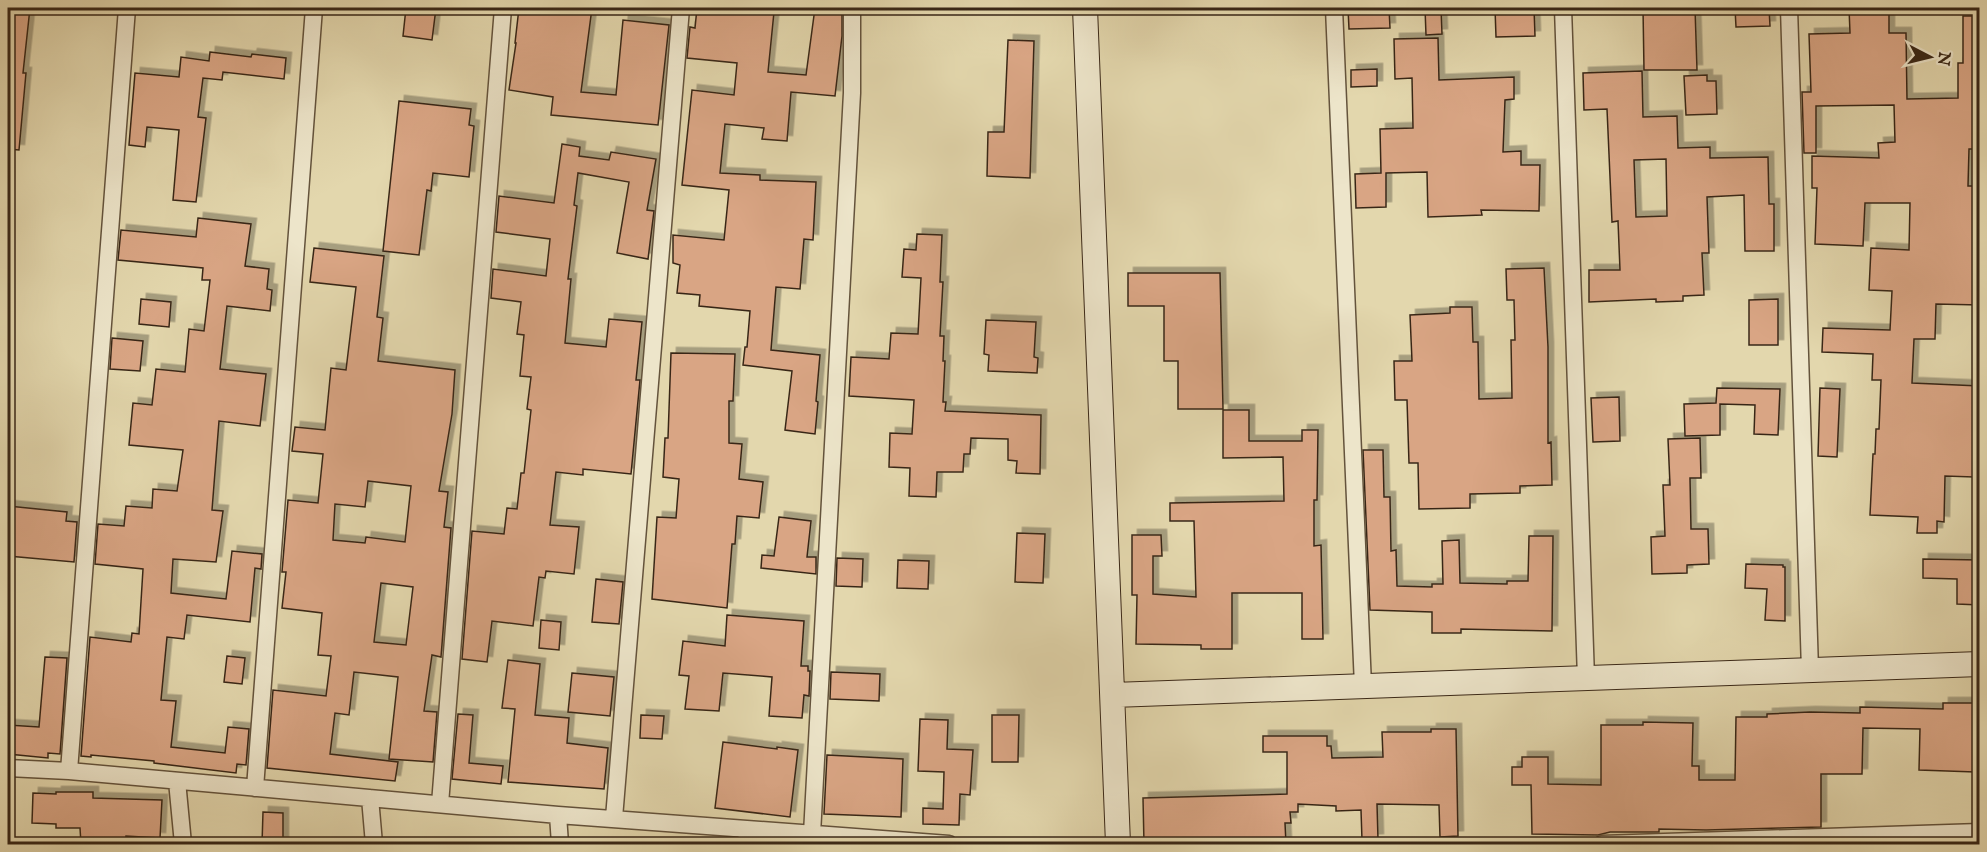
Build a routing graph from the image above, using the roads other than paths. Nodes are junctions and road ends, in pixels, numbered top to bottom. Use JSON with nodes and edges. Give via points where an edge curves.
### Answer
{"nodes":[{"id":1,"x":127,"y":8,"type":"edge"},
{"id":2,"x":314,"y":8,"type":"edge"},
{"id":3,"x":503,"y":8,"type":"edge"},
{"id":4,"x":681,"y":8,"type":"edge"},
{"id":5,"x":852,"y":8,"type":"edge"},
{"id":6,"x":1085,"y":8,"type":"edge"},
{"id":7,"x":1334,"y":8,"type":"edge"},
{"id":8,"x":1563,"y":8,"type":"edge"},
{"id":9,"x":1789,"y":8,"type":"edge"},
{"id":10,"x":1980,"y":664,"type":"edge"},
{"id":11,"x":1810,"y":670,"type":"junction"},
{"id":12,"x":1586,"y":678,"type":"junction"},
{"id":13,"x":1363,"y":686,"type":"junction"},
{"id":14,"x":1113,"y":695,"type":"junction"},
{"id":15,"x":8,"y":768,"type":"edge"},
{"id":16,"x":69,"y":771,"type":"junction"},
{"id":17,"x":177,"y":780,"type":"junction"},
{"id":18,"x":255,"y":788,"type":"junction"},
{"id":19,"x":370,"y":798,"type":"junction"},
{"id":20,"x":440,"y":804,"type":"junction"},
{"id":21,"x":558,"y":815,"type":"junction"},
{"id":22,"x":614,"y":818,"type":"junction"},
{"id":23,"x":1980,"y":832,"type":"edge"},
{"id":24,"x":812,"y":834,"type":"junction"},
{"id":25,"x":747,"y":837,"type":"edge"},
{"id":26,"x":183,"y":844,"type":"edge"},
{"id":27,"x":374,"y":844,"type":"edge"},
{"id":28,"x":560,"y":844,"type":"edge"},
{"id":29,"x":948,"y":844,"type":"edge"},
{"id":30,"x":1118,"y":844,"type":"edge"},
{"id":31,"x":1602,"y":844,"type":"edge"}],
"edges":[{"from":1,"to":16,"type":"street"},
{"from":2,"to":18,"type":"street"},
{"from":3,"to":20,"type":"street"},
{"from":4,"to":22,"type":"street"},
{"from":5,"to":24,"type":"street","via":[[852,93]]},
{"from":6,"to":14,"type":"street"},
{"from":7,"to":13,"type":"street"},
{"from":8,"to":12,"type":"street"},
{"from":9,"to":11,"type":"street"},
{"from":10,"to":11,"type":"street"},
{"from":11,"to":12,"type":"street"},
{"from":12,"to":13,"type":"street"},
{"from":13,"to":14,"type":"street"},
{"from":14,"to":30,"type":"street"},
{"from":15,"to":16,"type":"street"},
{"from":16,"to":17,"type":"street"},
{"from":17,"to":18,"type":"street"},
{"from":17,"to":26,"type":"street"},
{"from":18,"to":19,"type":"street"},
{"from":19,"to":20,"type":"street"},
{"from":19,"to":27,"type":"street"},
{"from":20,"to":21,"type":"street"},
{"from":21,"to":22,"type":"street"},
{"from":21,"to":28,"type":"street"},
{"from":22,"to":25,"type":"street"},
{"from":23,"to":31,"type":"street"},
{"from":24,"to":25,"type":"street"},
{"from":24,"to":29,"type":"street"}]}
